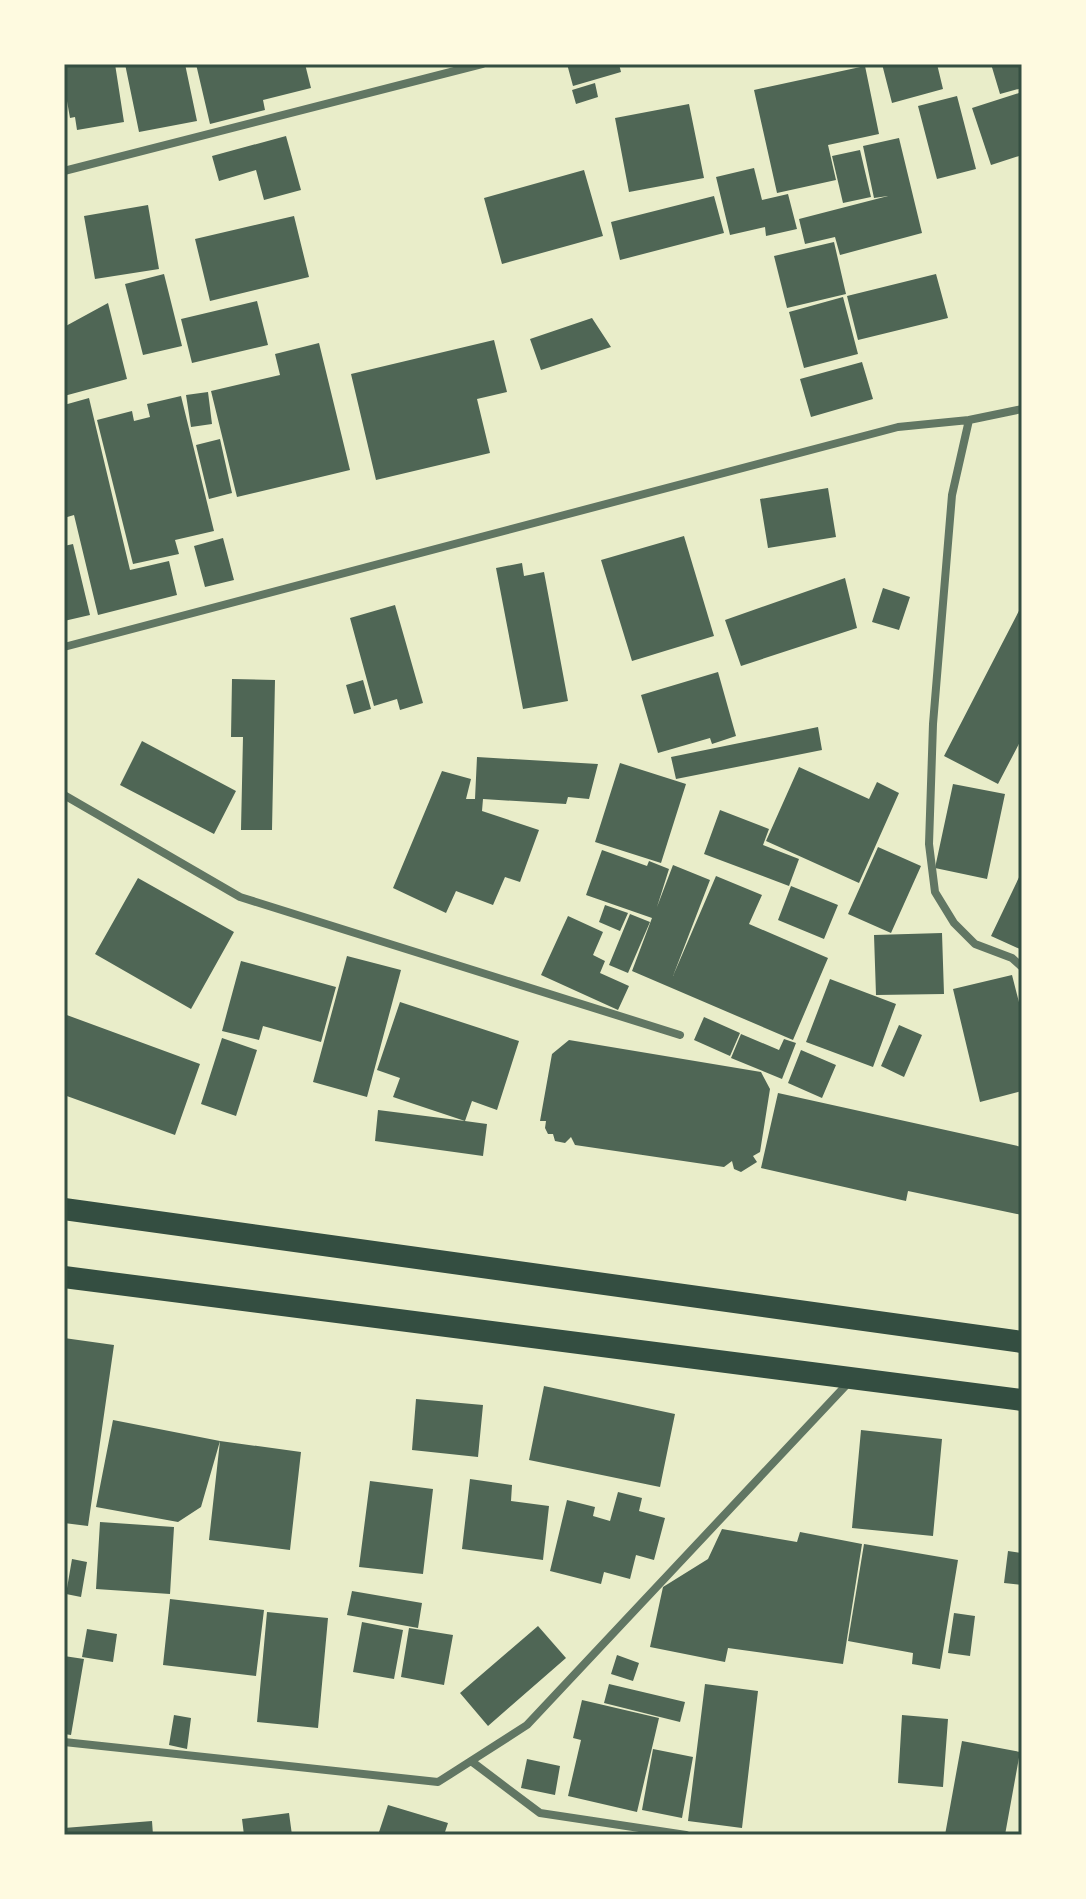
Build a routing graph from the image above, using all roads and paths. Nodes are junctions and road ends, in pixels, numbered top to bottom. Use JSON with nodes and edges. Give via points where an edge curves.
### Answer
{"nodes":[{"id":1,"x":482,"y":64,"type":"edge"},
{"id":2,"x":64,"y":171,"type":"edge"},
{"id":3,"x":1022,"y":409,"type":"edge"},
{"id":4,"x":969,"y":420,"type":"junction"},
{"id":5,"x":64,"y":647,"type":"edge"},
{"id":6,"x":64,"y":795,"type":"edge"},
{"id":7,"x":1022,"y":967,"type":"edge"},
{"id":8,"x":680,"y":1035,"type":"dead end"},
{"id":9,"x":64,"y":1209,"type":"edge"},
{"id":10,"x":64,"y":1277,"type":"edge"},
{"id":11,"x":1022,"y":1342,"type":"edge"},
{"id":12,"x":855,"y":1377,"type":"junction"},
{"id":13,"x":1022,"y":1400,"type":"edge"},
{"id":14,"x":64,"y":1742,"type":"edge"},
{"id":15,"x":471,"y":1761,"type":"junction"},
{"id":16,"x":686,"y":1835,"type":"edge"}],
"edges":[{"from":1,"to":2,"type":"street"},
{"from":3,"to":4,"type":"street"},
{"from":4,"to":5,"type":"street","via":[[898,427]]},
{"from":4,"to":7,"type":"street","via":[[952,495],[929,844],[935,892],[954,923],[975,944]]},
{"from":6,"to":8,"type":"street","via":[[240,897]]},
{"from":9,"to":11,"type":"highway"},
{"from":10,"to":12,"type":"highway"},
{"from":12,"to":13,"type":"highway"},
{"from":12,"to":15,"type":"street","via":[[527,1725]]},
{"from":14,"to":15,"type":"street","via":[[438,1782]]},
{"from":15,"to":16,"type":"street","via":[[540,1813]]}]}
